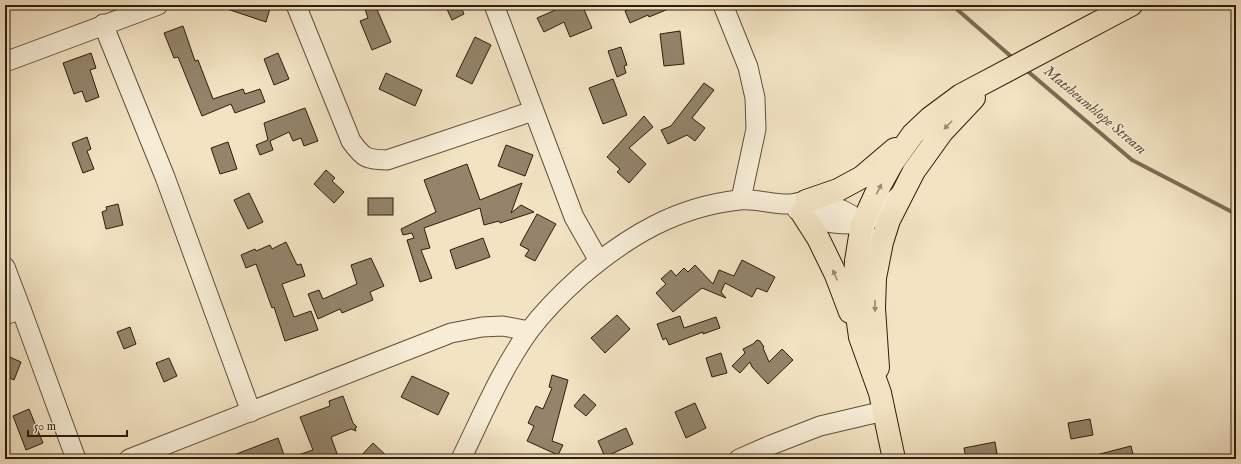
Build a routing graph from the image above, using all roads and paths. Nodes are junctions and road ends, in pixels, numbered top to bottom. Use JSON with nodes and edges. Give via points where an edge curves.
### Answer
{"nodes":[{"id":1,"x":158,"y":5,"type":"edge"},
{"id":2,"x":296,"y":5,"type":"edge"},
{"id":3,"x":494,"y":5,"type":"edge"},
{"id":4,"x":723,"y":5,"type":"edge"},
{"id":5,"x":1131,"y":5,"type":"edge"},
{"id":6,"x":103,"y":24,"type":"junction"},
{"id":7,"x":5,"y":62,"type":"edge"},
{"id":8,"x":995,"y":77,"type":"junction"},
{"id":9,"x":533,"y":111,"type":"junction"},
{"id":10,"x":913,"y":134,"type":"junction"},
{"id":11,"x":902,"y":193,"type":"junction"},
{"id":12,"x":741,"y":199,"type":"junction"},
{"id":13,"x":799,"y":206,"type":"junction"},
{"id":14,"x":862,"y":224,"type":"junction"},
{"id":15,"x":599,"y":261,"type":"junction"},
{"id":16,"x":5,"y":267,"type":"edge"},
{"id":17,"x":875,"y":278,"type":"junction"},
{"id":18,"x":13,"y":312,"type":"edge"},
{"id":19,"x":529,"y":331,"type":"junction"},
{"id":20,"x":860,"y":337,"type":"junction"},
{"id":21,"x":882,"y":402,"type":"junction"},
{"id":22,"x":252,"y":412,"type":"junction"},
{"id":23,"x":76,"y":459,"type":"edge"},
{"id":24,"x":129,"y":459,"type":"edge"},
{"id":25,"x":461,"y":459,"type":"edge"},
{"id":26,"x":739,"y":459,"type":"edge"},
{"id":27,"x":894,"y":459,"type":"edge"}],
"edges":[{"from":1,"to":6,"type":"street"},
{"from":2,"to":9,"type":"street","via":[[351,141],[365,157],[387,160]]},
{"from":3,"to":9,"type":"street"},
{"from":4,"to":12,"type":"street","via":[[748,67],[755,98],[756,129]]},
{"from":5,"to":8,"type":"main road"},
{"from":6,"to":7,"type":"street"},
{"from":6,"to":22,"type":"street","via":[[165,178]]},
{"from":8,"to":10,"type":"main road","via":[[961,96]]},
{"from":8,"to":11,"type":"main road","one_way":true,"via":[[942,132],[914,171]]},
{"from":9,"to":15,"type":"street","via":[[574,217]]},
{"from":10,"to":13,"type":"main road","via":[[862,177]]},
{"from":14,"to":10,"type":"main road","one_way":true,"via":[[879,186]]},
{"from":11,"to":14,"type":"street"},
{"from":11,"to":17,"type":"main road","via":[[882,242]]},
{"from":12,"to":13,"type":"street"},
{"from":12,"to":15,"type":"street","via":[[690,210],[654,224]]},
{"from":13,"to":14,"type":"street","via":[[826,204],[840,208]]},
{"from":20,"to":13,"type":"main road","one_way":true,"via":[[833,269]]},
{"from":14,"to":17,"type":"street","via":[[867,234]]},
{"from":14,"to":20,"type":"main road","via":[[854,294]]},
{"from":15,"to":19,"type":"street","via":[[569,287]]},
{"from":16,"to":18,"type":"street"},
{"from":17,"to":21,"type":"main road","one_way":true,"via":[[874,308]]},
{"from":18,"to":23,"type":"street"},
{"from":19,"to":22,"type":"street","via":[[503,326],[451,333]]},
{"from":19,"to":25,"type":"street","via":[[492,393]]},
{"from":20,"to":21,"type":"main road"},
{"from":21,"to":26,"type":"street","via":[[771,444]]},
{"from":21,"to":27,"type":"main road"},
{"from":22,"to":24,"type":"street"}]}
